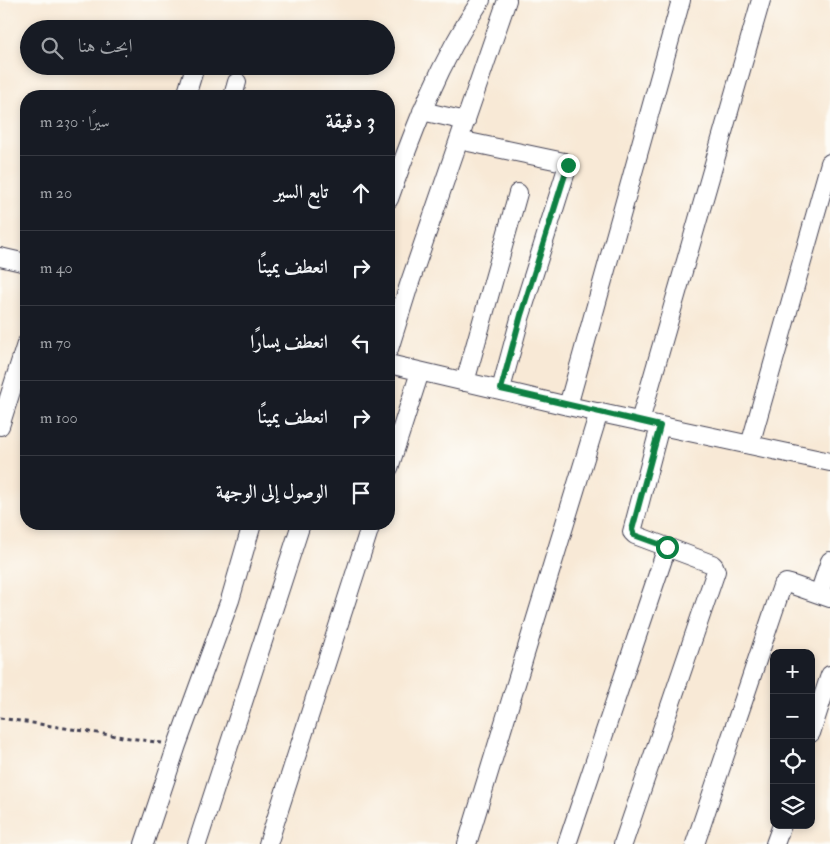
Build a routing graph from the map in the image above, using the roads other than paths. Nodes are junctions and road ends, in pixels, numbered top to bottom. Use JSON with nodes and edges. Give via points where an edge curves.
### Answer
{"nodes":[{"id":1,"x":481,"y":0,"type":"edge"},
{"id":2,"x":507,"y":0,"type":"edge"},
{"id":3,"x":681,"y":0,"type":"edge"},
{"id":4,"x":761,"y":0,"type":"edge"},
{"id":5,"x":192,"y":75,"type":"edge"},
{"id":6,"x":188,"y":90,"type":"edge"},
{"id":7,"x":422,"y":110,"type":"junction"},
{"id":8,"x":466,"y":121,"type":"junction"},
{"id":9,"x":459,"y":140,"type":"junction"},
{"id":10,"x":830,"y":162,"type":"edge"},
{"id":11,"x":395,"y":183,"type":"edge"},
{"id":12,"x":518,"y":193,"type":"dead end"},
{"id":13,"x":0,"y":256,"type":"edge"},
{"id":14,"x":20,"y":261,"type":"edge"},
{"id":15,"x":395,"y":329,"type":"edge"},
{"id":16,"x":20,"y":363,"type":"edge"},
{"id":17,"x":395,"y":366,"type":"edge"},
{"id":18,"x":420,"y":372,"type":"junction"},
{"id":19,"x":464,"y":382,"type":"junction"},
{"id":20,"x":501,"y":389,"type":"junction"},
{"id":21,"x":568,"y":406,"type":"junction"},
{"id":22,"x":599,"y":412,"type":"junction"},
{"id":23,"x":640,"y":421,"type":"junction"},
{"id":24,"x":0,"y":426,"type":"edge"},
{"id":25,"x":660,"y":426,"type":"junction"},
{"id":26,"x":750,"y":445,"type":"junction"},
{"id":27,"x":395,"y":449,"type":"edge"},
{"id":28,"x":830,"y":462,"type":"edge"},
{"id":29,"x":250,"y":530,"type":"edge"},
{"id":30,"x":299,"y":530,"type":"edge"},
{"id":31,"x":368,"y":530,"type":"edge"},
{"id":32,"x":667,"y":547,"type":"junction"},
{"id":33,"x":830,"y":560,"type":"edge"},
{"id":34,"x":825,"y":596,"type":"edge"},
{"id":35,"x":830,"y":675,"type":"edge"},
{"id":36,"x":815,"y":721,"type":"edge"},
{"id":37,"x":781,"y":829,"type":"edge"},
{"id":38,"x":144,"y":844,"type":"edge"},
{"id":39,"x":197,"y":844,"type":"edge"},
{"id":40,"x":268,"y":844,"type":"edge"},
{"id":41,"x":467,"y":844,"type":"edge"},
{"id":42,"x":567,"y":844,"type":"edge"},
{"id":43,"x":623,"y":844,"type":"edge"},
{"id":44,"x":695,"y":844,"type":"edge"},
{"id":45,"x":776,"y":844,"type":"edge"}],
"edges":[{"from":1,"to":7,"type":"street","via":[[446,59]]},
{"from":2,"to":8,"type":"street"},
{"from":3,"to":21,"type":"street"},
{"from":4,"to":23,"type":"street"},
{"from":5,"to":6,"type":"street"},
{"from":7,"to":8,"type":"street"},
{"from":7,"to":11,"type":"street"},
{"from":8,"to":9,"type":"street"},
{"from":9,"to":15,"type":"street"},
{"from":9,"to":20,"type":"street","via":[[568,165]]},
{"from":10,"to":26,"type":"street"},
{"from":12,"to":19,"type":"street"},
{"from":13,"to":14,"type":"street"},
{"from":16,"to":24,"type":"street"},
{"from":17,"to":18,"type":"street"},
{"from":18,"to":19,"type":"street"},
{"from":18,"to":27,"type":"street"},
{"from":19,"to":20,"type":"street"},
{"from":20,"to":21,"type":"street"},
{"from":21,"to":22,"type":"street"},
{"from":22,"to":23,"type":"street"},
{"from":22,"to":41,"type":"street"},
{"from":23,"to":25,"type":"street"},
{"from":25,"to":26,"type":"street"},
{"from":25,"to":32,"type":"street","via":[[632,530],[634,535]]},
{"from":26,"to":28,"type":"street"},
{"from":29,"to":38,"type":"street","via":[[230,600]]},
{"from":30,"to":39,"type":"street"},
{"from":31,"to":40,"type":"street"},
{"from":32,"to":42,"type":"street"},
{"from":32,"to":43,"type":"street","via":[[712,564],[716,571]]},
{"from":33,"to":34,"type":"street"},
{"from":34,"to":44,"type":"street","via":[[790,584],[784,584],[781,589]]},
{"from":35,"to":36,"type":"street"},
{"from":37,"to":45,"type":"street"}]}
